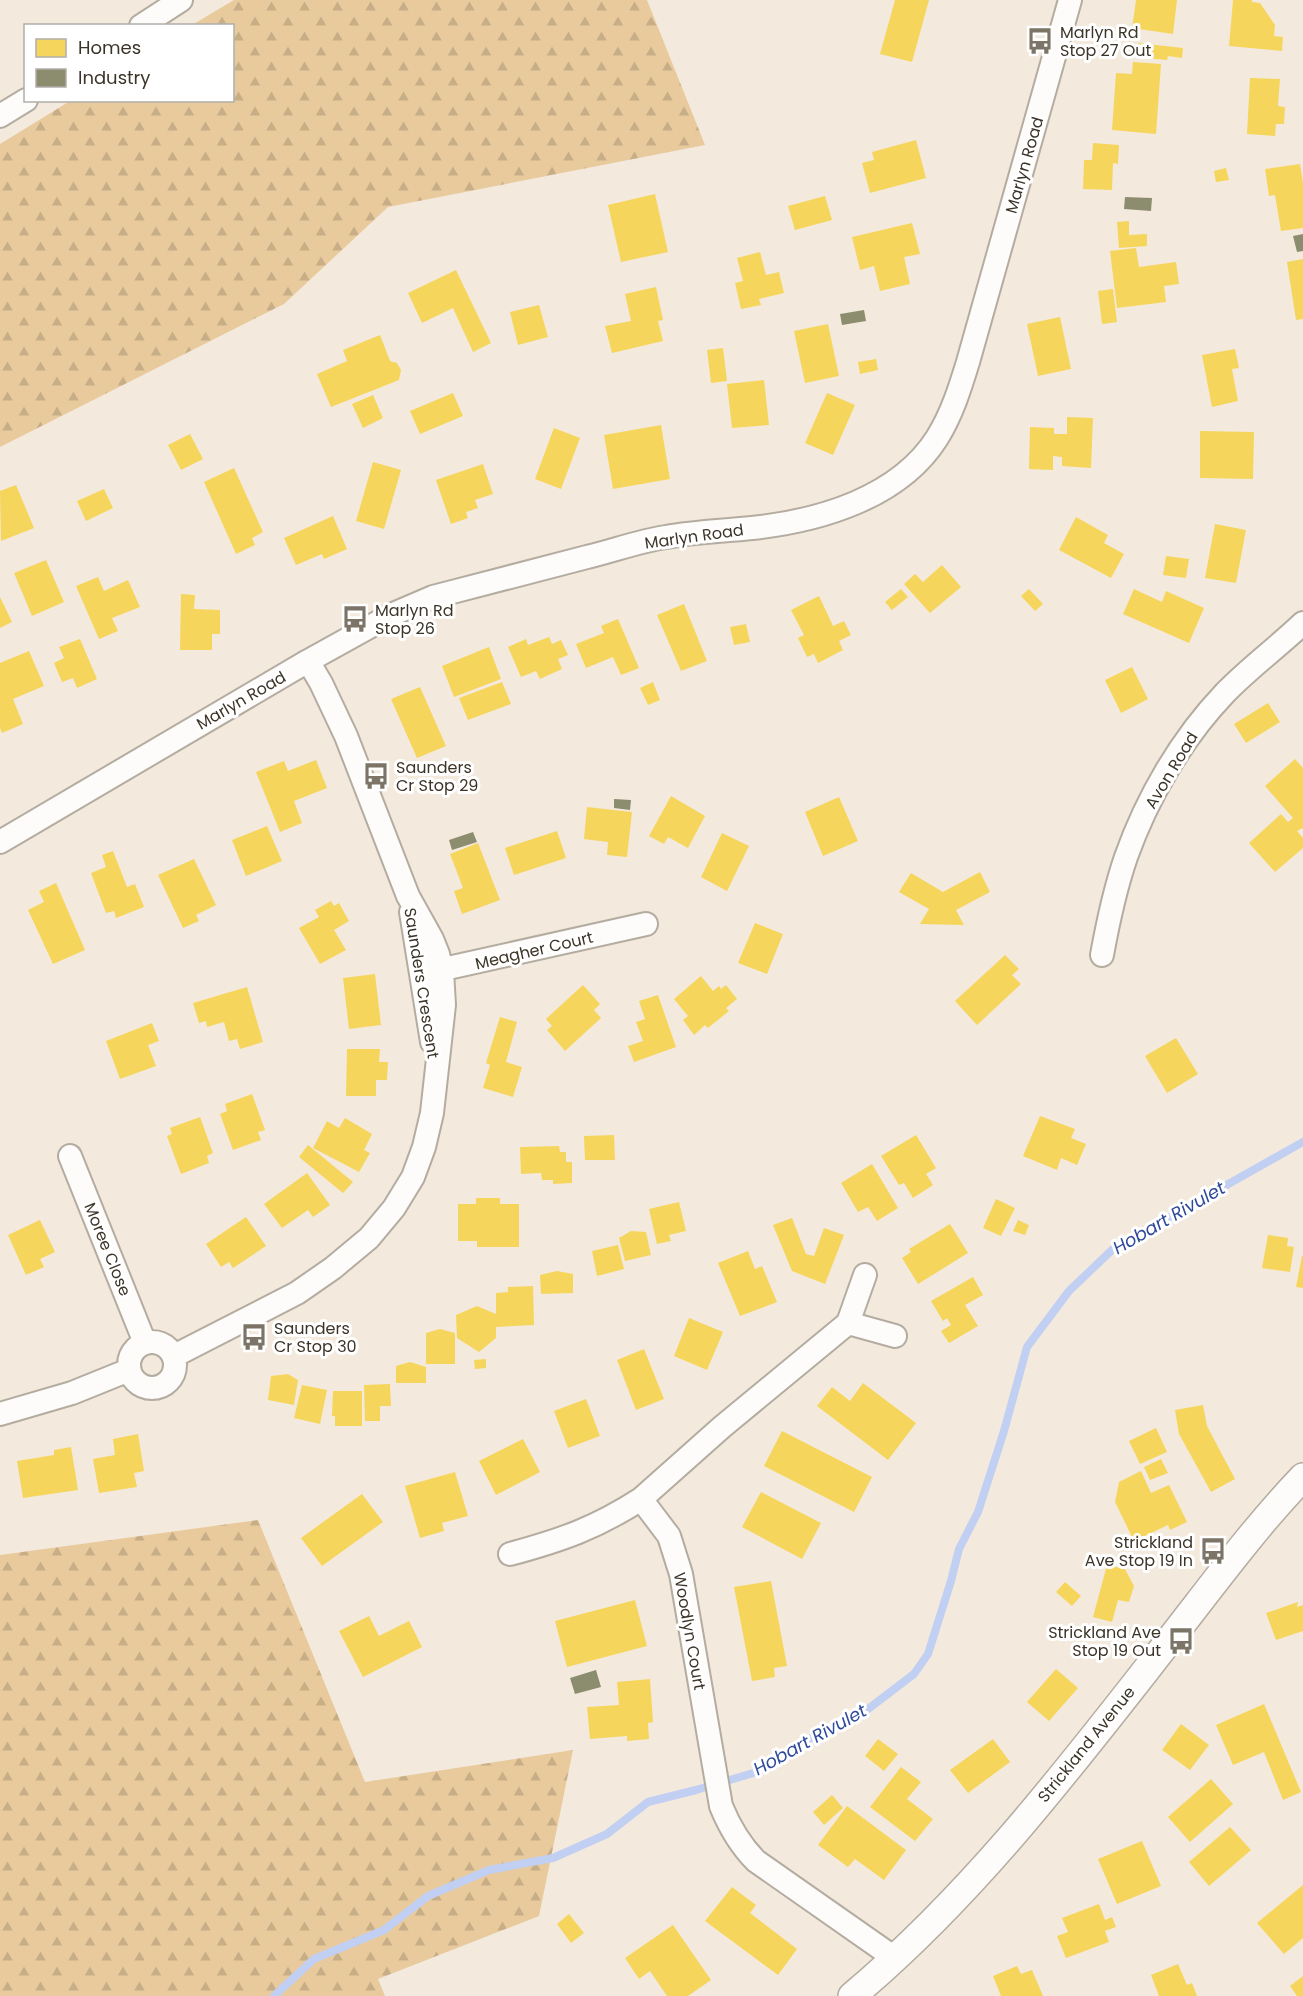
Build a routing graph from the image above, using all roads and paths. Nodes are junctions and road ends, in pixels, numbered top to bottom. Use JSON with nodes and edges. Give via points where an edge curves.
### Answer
{"nodes":[{"id":1,"x":181,"y":0,"type":"edge"},
{"id":2,"x":1070,"y":0,"type":"edge"},
{"id":3,"x":144,"y":24,"type":"edge"},
{"id":4,"x":24,"y":101,"type":"edge"},
{"id":5,"x":0,"y":116,"type":"edge"},
{"id":6,"x":1303,"y":622,"type":"edge"},
{"id":7,"x":308,"y":661,"type":"junction"},
{"id":8,"x":0,"y":842,"type":"edge"},
{"id":9,"x":646,"y":924,"type":"dead end"},
{"id":10,"x":1102,"y":955,"type":"dead end"},
{"id":11,"x":432,"y":973,"type":"junction"},
{"id":12,"x":70,"y":1156,"type":"dead end"},
{"id":13,"x":865,"y":1275,"type":"dead end"},
{"id":14,"x":848,"y":1323,"type":"junction"},
{"id":15,"x":895,"y":1336,"type":"dead end"},
{"id":16,"x":145,"y":1342,"type":"junction"},
{"id":17,"x":174,"y":1356,"type":"junction"},
{"id":18,"x":129,"y":1370,"type":"junction"},
{"id":19,"x":0,"y":1414,"type":"edge"},
{"id":20,"x":1303,"y":1477,"type":"edge"},
{"id":21,"x":641,"y":1499,"type":"junction"},
{"id":22,"x":510,"y":1554,"type":"dead end"},
{"id":23,"x":896,"y":1959,"type":"junction"},
{"id":24,"x":852,"y":1996,"type":"edge"}],
"edges":[{"from":1,"to":3,"type":"street"},
{"from":2,"to":7,"type":"street","name":"Marlyn Road","via":[[956,402],[938,437],[908,471],[848,506],[810,517],[783,524],[664,537],[433,597],[390,615]]},
{"from":4,"to":5,"type":"street"},
{"from":6,"to":10,"type":"street","name":"Avon Road","via":[[1226,692],[1200,721],[1162,778],[1126,857]]},
{"from":7,"to":8,"type":"street","name":"Marlyn Road"},
{"from":7,"to":11,"type":"street","name":"Saunders Crescent","via":[[346,736],[408,896]]},
{"from":9,"to":11,"type":"street","name":"Meagher Court"},
{"from":11,"to":17,"type":"street","name":"Saunders Crescent","via":[[436,1070],[432,1113],[413,1177],[394,1208],[369,1238],[297,1293]]},
{"from":12,"to":16,"type":"street","name":"Moree Close"},
{"from":13,"to":14,"type":"street"},
{"from":14,"to":15,"type":"street"},
{"from":14,"to":21,"type":"street"},
{"from":16,"to":17,"type":"street","via":[[162,1344]]},
{"from":16,"to":18,"type":"street","via":[[133,1351]]},
{"from":17,"to":18,"type":"street","via":[[174,1374],[162,1386],[150,1389],[139,1385]]},
{"from":18,"to":19,"type":"street","via":[[72,1393]]},
{"from":20,"to":23,"type":"street","name":"Strickland Avenue","via":[[994,1856]]},
{"from":21,"to":22,"type":"street","via":[[580,1533]]},
{"from":21,"to":23,"type":"street","name":"Woodlyn Court","via":[[669,1536],[681,1574],[721,1806],[731,1830],[756,1861]]},
{"from":23,"to":24,"type":"street","name":"Strickland Avenue"}]}
